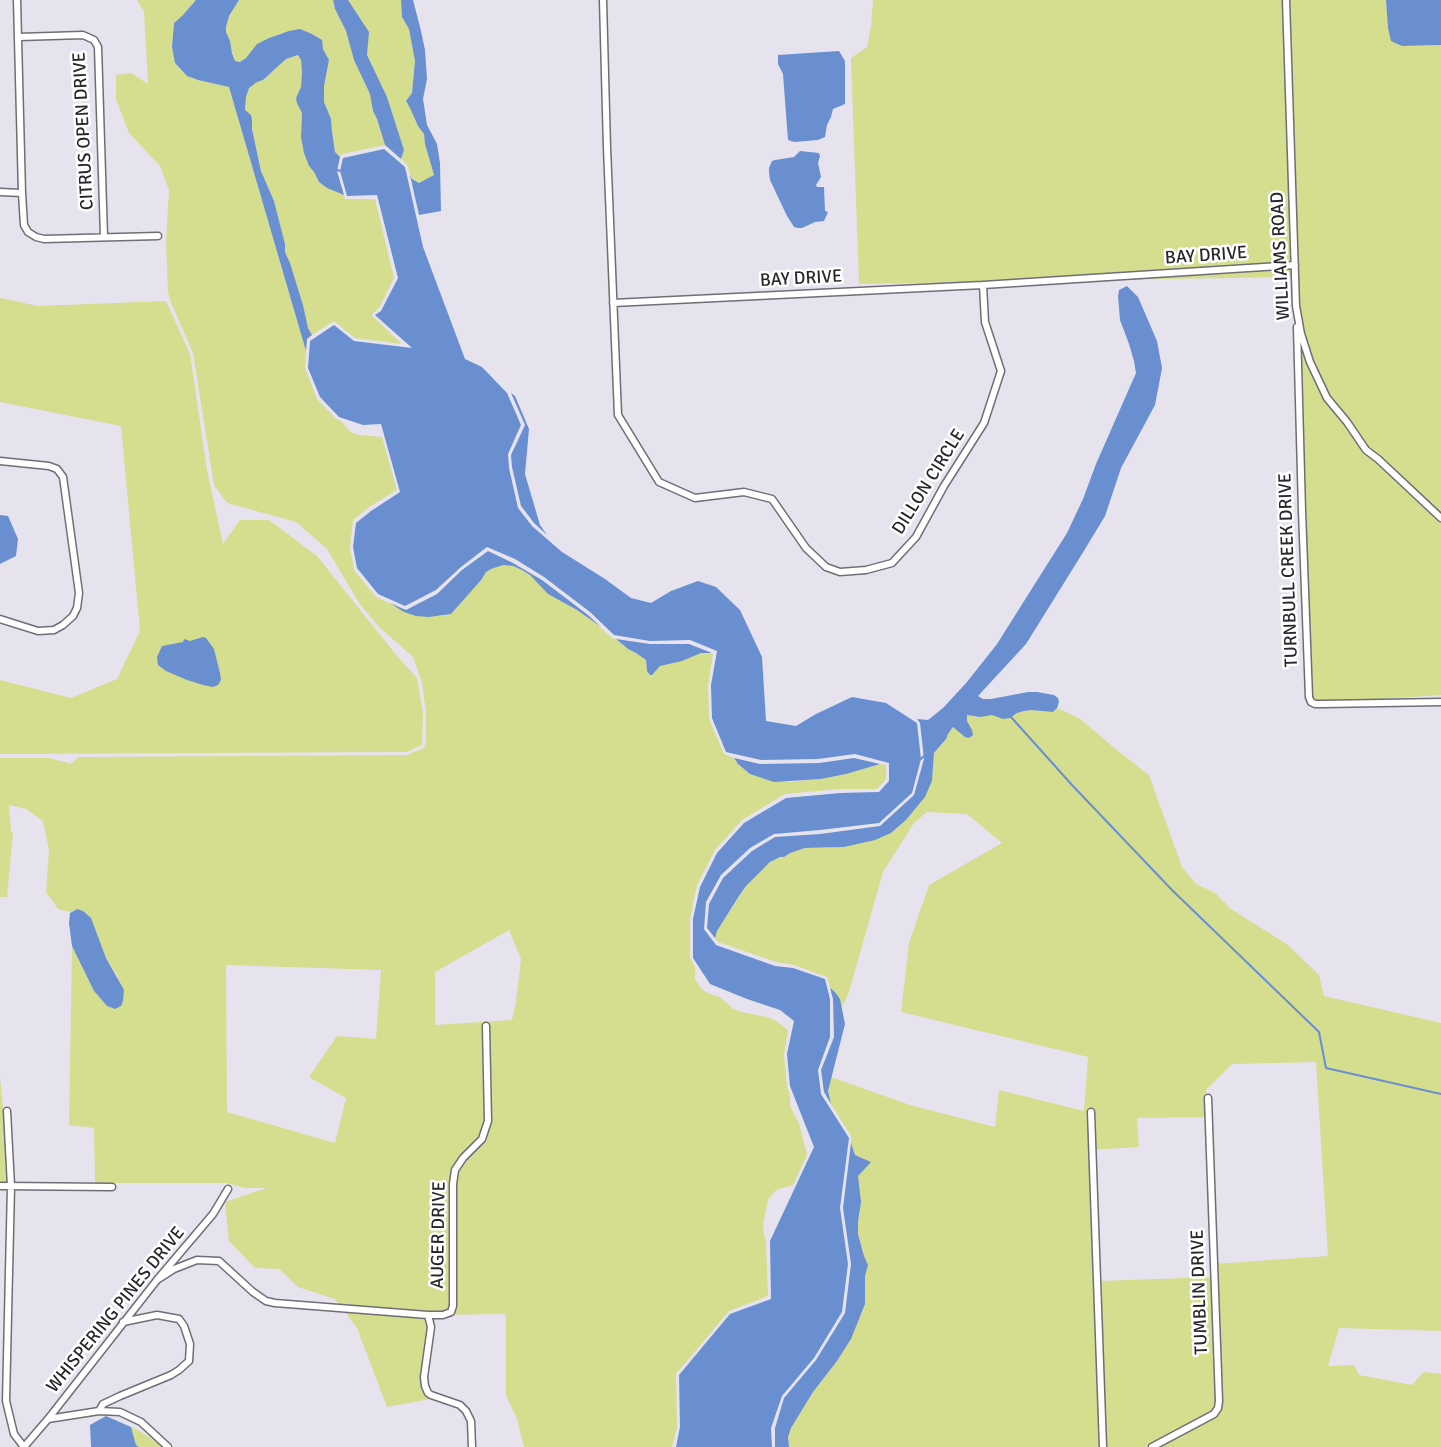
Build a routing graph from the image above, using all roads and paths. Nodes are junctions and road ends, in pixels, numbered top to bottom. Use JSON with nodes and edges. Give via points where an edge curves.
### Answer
{"nodes":[{"id":1,"x":17,"y":0,"type":"edge"},
{"id":2,"x":603,"y":0,"type":"edge"},
{"id":3,"x":1286,"y":0,"type":"edge"},
{"id":4,"x":19,"y":37,"type":"junction"},
{"id":5,"x":0,"y":192,"type":"edge"},
{"id":6,"x":22,"y":193,"type":"junction"},
{"id":7,"x":158,"y":236,"type":"dead end"},
{"id":8,"x":104,"y":237,"type":"junction"},
{"id":9,"x":1295,"y":265,"type":"junction"},
{"id":10,"x":983,"y":285,"type":"junction"},
{"id":11,"x":612,"y":303,"type":"junction"},
{"id":12,"x":1296,"y":306,"type":"junction"},
{"id":13,"x":0,"y":461,"type":"edge"},
{"id":14,"x":1441,"y":518,"type":"edge"},
{"id":15,"x":0,"y":619,"type":"edge"},
{"id":16,"x":1441,"y":702,"type":"edge"},
{"id":17,"x":486,"y":1026,"type":"dead end"},
{"id":18,"x":1208,"y":1098,"type":"dead end"},
{"id":19,"x":7,"y":1111,"type":"dead end"},
{"id":20,"x":1091,"y":1112,"type":"dead end"},
{"id":21,"x":0,"y":1186,"type":"edge"},
{"id":22,"x":11,"y":1186,"type":"junction"},
{"id":23,"x":112,"y":1188,"type":"dead end"},
{"id":24,"x":228,"y":1189,"type":"dead end"},
{"id":25,"x":157,"y":1280,"type":"junction"},
{"id":26,"x":428,"y":1315,"type":"junction"},
{"id":27,"x":123,"y":1322,"type":"junction"},
{"id":28,"x":99,"y":1411,"type":"junction"},
{"id":29,"x":48,"y":1419,"type":"junction"},
{"id":30,"x":24,"y":1447,"type":"edge"},
{"id":31,"x":168,"y":1447,"type":"edge"},
{"id":32,"x":472,"y":1447,"type":"edge"},
{"id":33,"x":1102,"y":1447,"type":"edge"},
{"id":34,"x":1152,"y":1447,"type":"edge"}],
"edges":[{"from":1,"to":4,"type":"street"},
{"from":2,"to":11,"type":"street"},
{"from":3,"to":9,"type":"street","name":"WILLIAMS ROAD"},
{"from":4,"to":6,"type":"street"},
{"from":4,"to":8,"type":"street","name":"CITRUS OPEN DRIVE","via":[[83,35],[94,40],[98,47]]},
{"from":5,"to":6,"type":"street"},
{"from":6,"to":8,"type":"street","via":[[24,225],[36,237]]},
{"from":7,"to":8,"type":"street"},
{"from":9,"to":10,"type":"street","name":"BAY DRIVE"},
{"from":9,"to":12,"type":"street","name":"WILLIAMS ROAD"},
{"from":10,"to":11,"type":"street","name":"BAY DRIVE"},
{"from":10,"to":11,"type":"street","name":"DILLON CIRCLE","via":[[985,322],[1001,371],[984,424],[916,537],[892,563],[848,572],[826,567],[806,548],[772,499],[744,492],[695,498],[659,482],[618,416]]},
{"from":12,"to":14,"type":"street","name":"WILLIAMS ROAD","via":[[1310,362],[1327,398],[1366,450]]},
{"from":12,"to":16,"type":"street","name":"TURNBULL CREEK DRIVE","via":[[1309,697],[1315,704]]},
{"from":13,"to":15,"type":"street","via":[[49,466],[57,469],[63,477],[80,593],[73,616],[54,630],[38,631]]},
{"from":17,"to":26,"type":"street","name":"AUGER DRIVE","via":[[488,1121],[482,1139],[456,1170],[453,1184],[453,1306],[451,1312],[443,1315]]},
{"from":18,"to":34,"type":"street","name":"TUMBLIN DRIVE","via":[[1218,1408],[1214,1414]]},
{"from":19,"to":22,"type":"street"},
{"from":20,"to":33,"type":"street"},
{"from":21,"to":22,"type":"street"},
{"from":22,"to":23,"type":"street"},
{"from":22,"to":30,"type":"street","via":[[6,1401],[14,1434]]},
{"from":24,"to":25,"type":"street","name":"WHISPERING PINES DRIVE","via":[[213,1214]]},
{"from":25,"to":26,"type":"street","name":"AUGER DRIVE","via":[[197,1260],[219,1261],[266,1301]]},
{"from":25,"to":27,"type":"street","name":"WHISPERING PINES DRIVE"},
{"from":26,"to":32,"type":"street","via":[[431,1327],[425,1386],[431,1395],[460,1405],[466,1411],[472,1421]]},
{"from":27,"to":28,"type":"street","via":[[156,1315],[179,1319],[190,1344],[189,1361],[171,1375],[103,1404]]},
{"from":27,"to":29,"type":"street","name":"WHISPERING PINES DRIVE"},
{"from":28,"to":29,"type":"street"},
{"from":28,"to":31,"type":"street","via":[[120,1412],[141,1422]]},
{"from":29,"to":30,"type":"street","name":"WHISPERING PINES DRIVE"}]}
